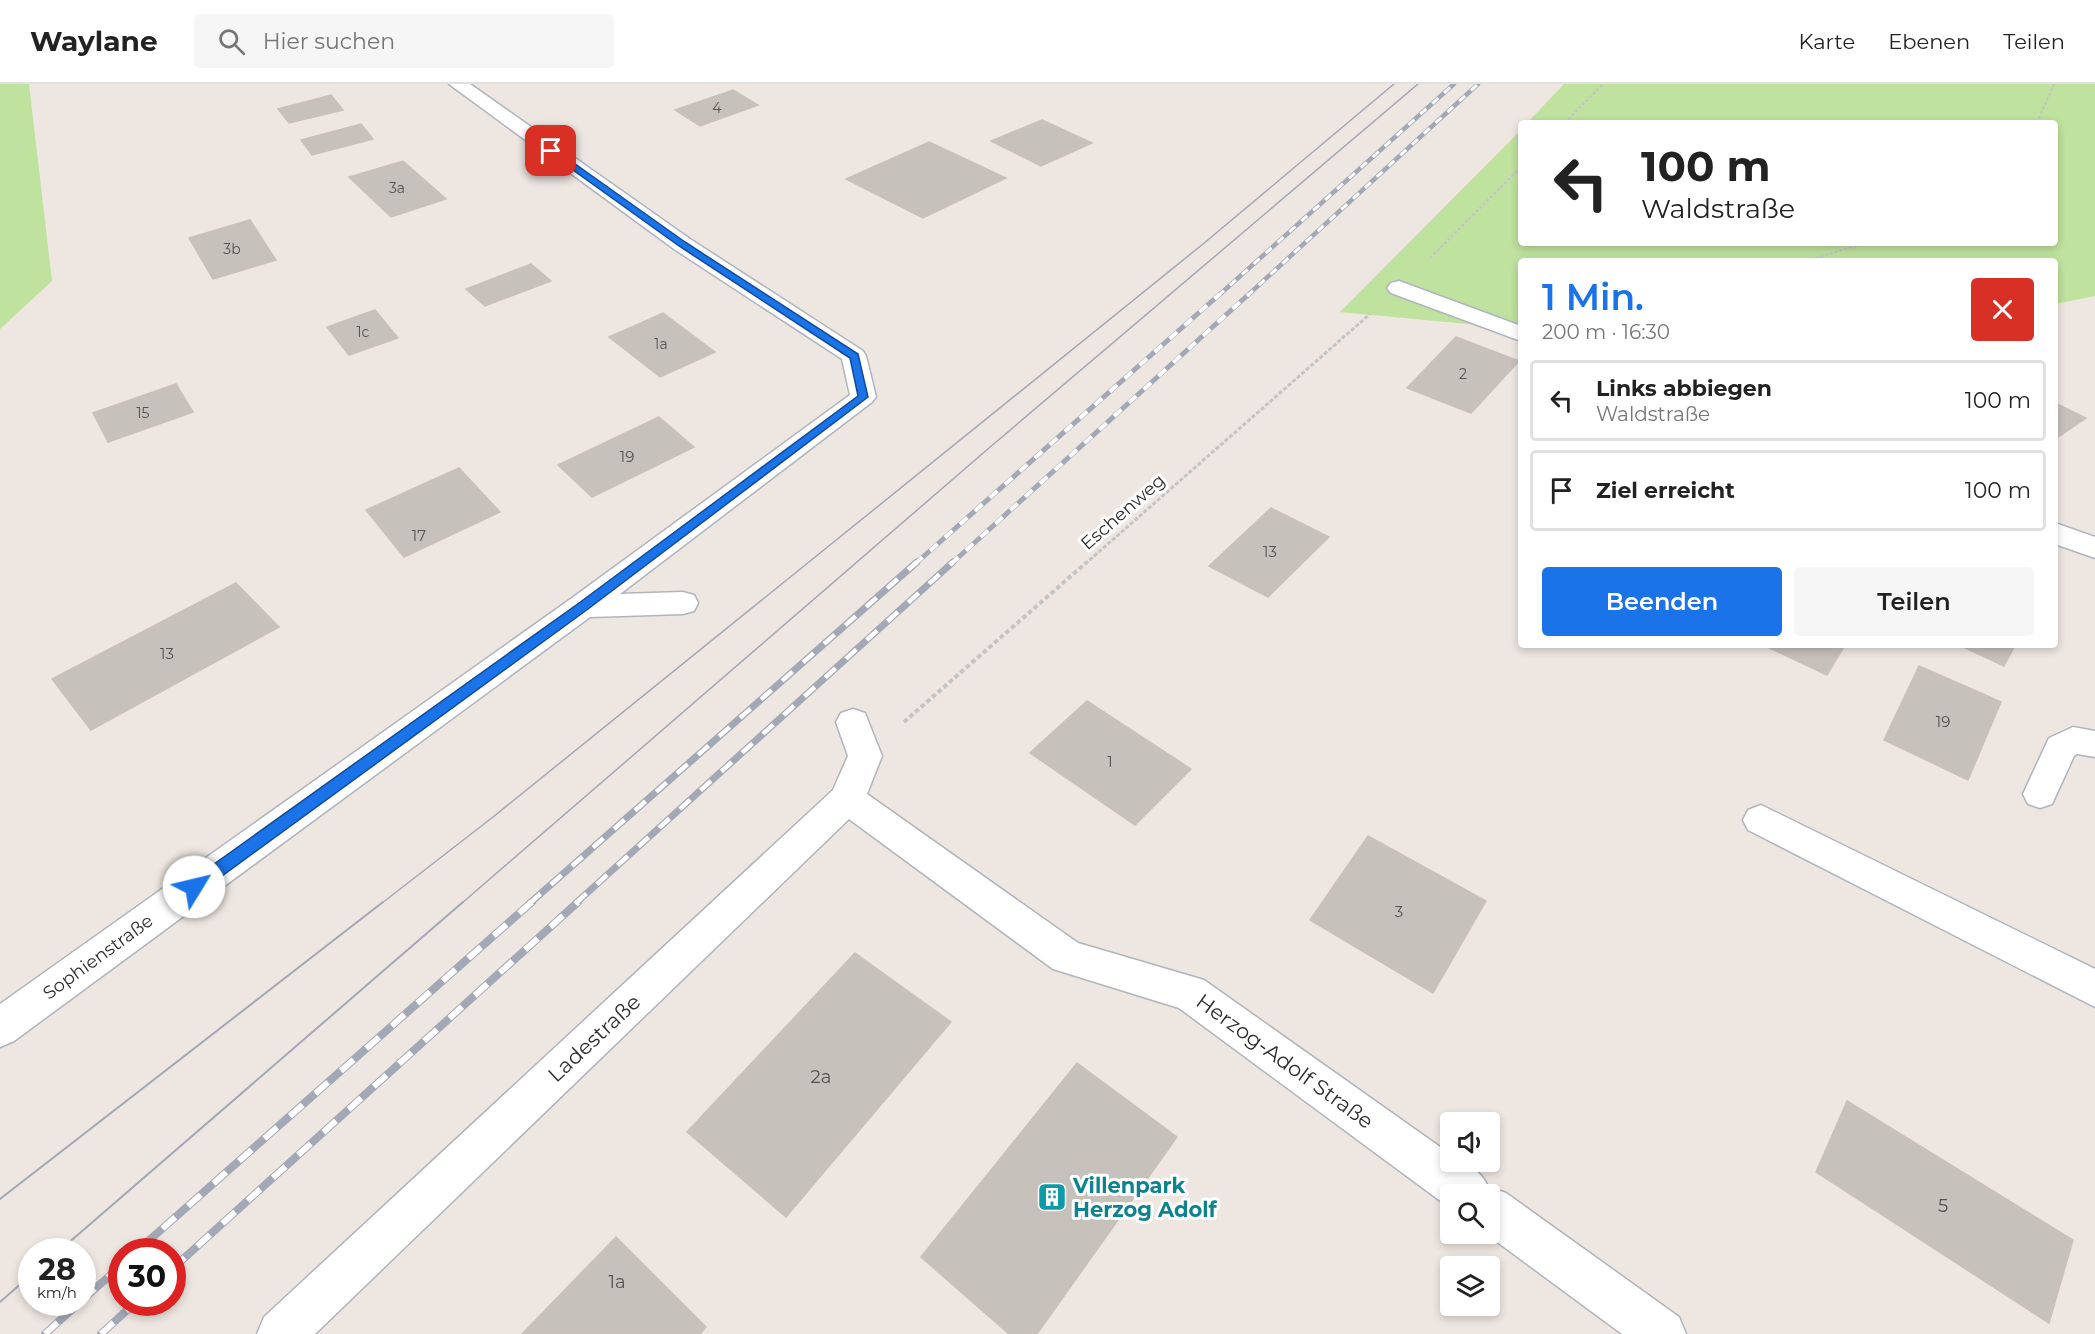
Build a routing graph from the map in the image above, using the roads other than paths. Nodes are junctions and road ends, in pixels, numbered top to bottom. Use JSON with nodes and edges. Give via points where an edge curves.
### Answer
{"nodes":[{"id":1,"x":458,"y":84,"type":"edge"},
{"id":2,"x":1399,"y":288,"type":"road end"},
{"id":3,"x":1518,"y":333,"type":"edge"},
{"id":4,"x":2058,"y":534,"type":"edge"},
{"id":5,"x":2095,"y":548,"type":"edge"},
{"id":6,"x":683,"y":603,"type":"dead end"},
{"id":7,"x":583,"y":606,"type":"junction"},
{"id":8,"x":859,"y":739,"type":"road end"},
{"id":9,"x":2095,"y":744,"type":"edge"},
{"id":10,"x":2040,"y":794,"type":"dead end"},
{"id":11,"x":847,"y":799,"type":"junction"},
{"id":12,"x":1761,"y":819,"type":"dead end"},
{"id":13,"x":2095,"y":989,"type":"edge"},
{"id":14,"x":0,"y":1028,"type":"edge"},
{"id":15,"x":1455,"y":1184,"type":"edge"},
{"id":16,"x":1500,"y":1216,"type":"edge"},
{"id":17,"x":281,"y":1334,"type":"edge"},
{"id":18,"x":1662,"y":1334,"type":"edge"}],
"edges":[{"from":1,"to":7,"type":"street","name":"Sophienstraße","via":[[682,244],[854,356],[863,397]]},
{"from":2,"to":3,"type":"street"},
{"from":4,"to":5,"type":"street"},
{"from":6,"to":7,"type":"street"},
{"from":7,"to":14,"type":"street","name":"Sophienstraße"},
{"from":8,"to":11,"type":"street","name":"Ladestraße"},
{"from":9,"to":10,"type":"street","via":[[2073,740],[2061,747]]},
{"from":11,"to":15,"type":"street","name":"Herzog-Adolf Straße","via":[[1067,957],[1190,993]]},
{"from":11,"to":17,"type":"street","name":"Ladestraße"},
{"from":12,"to":13,"type":"street"},
{"from":16,"to":18,"type":"street"}]}
